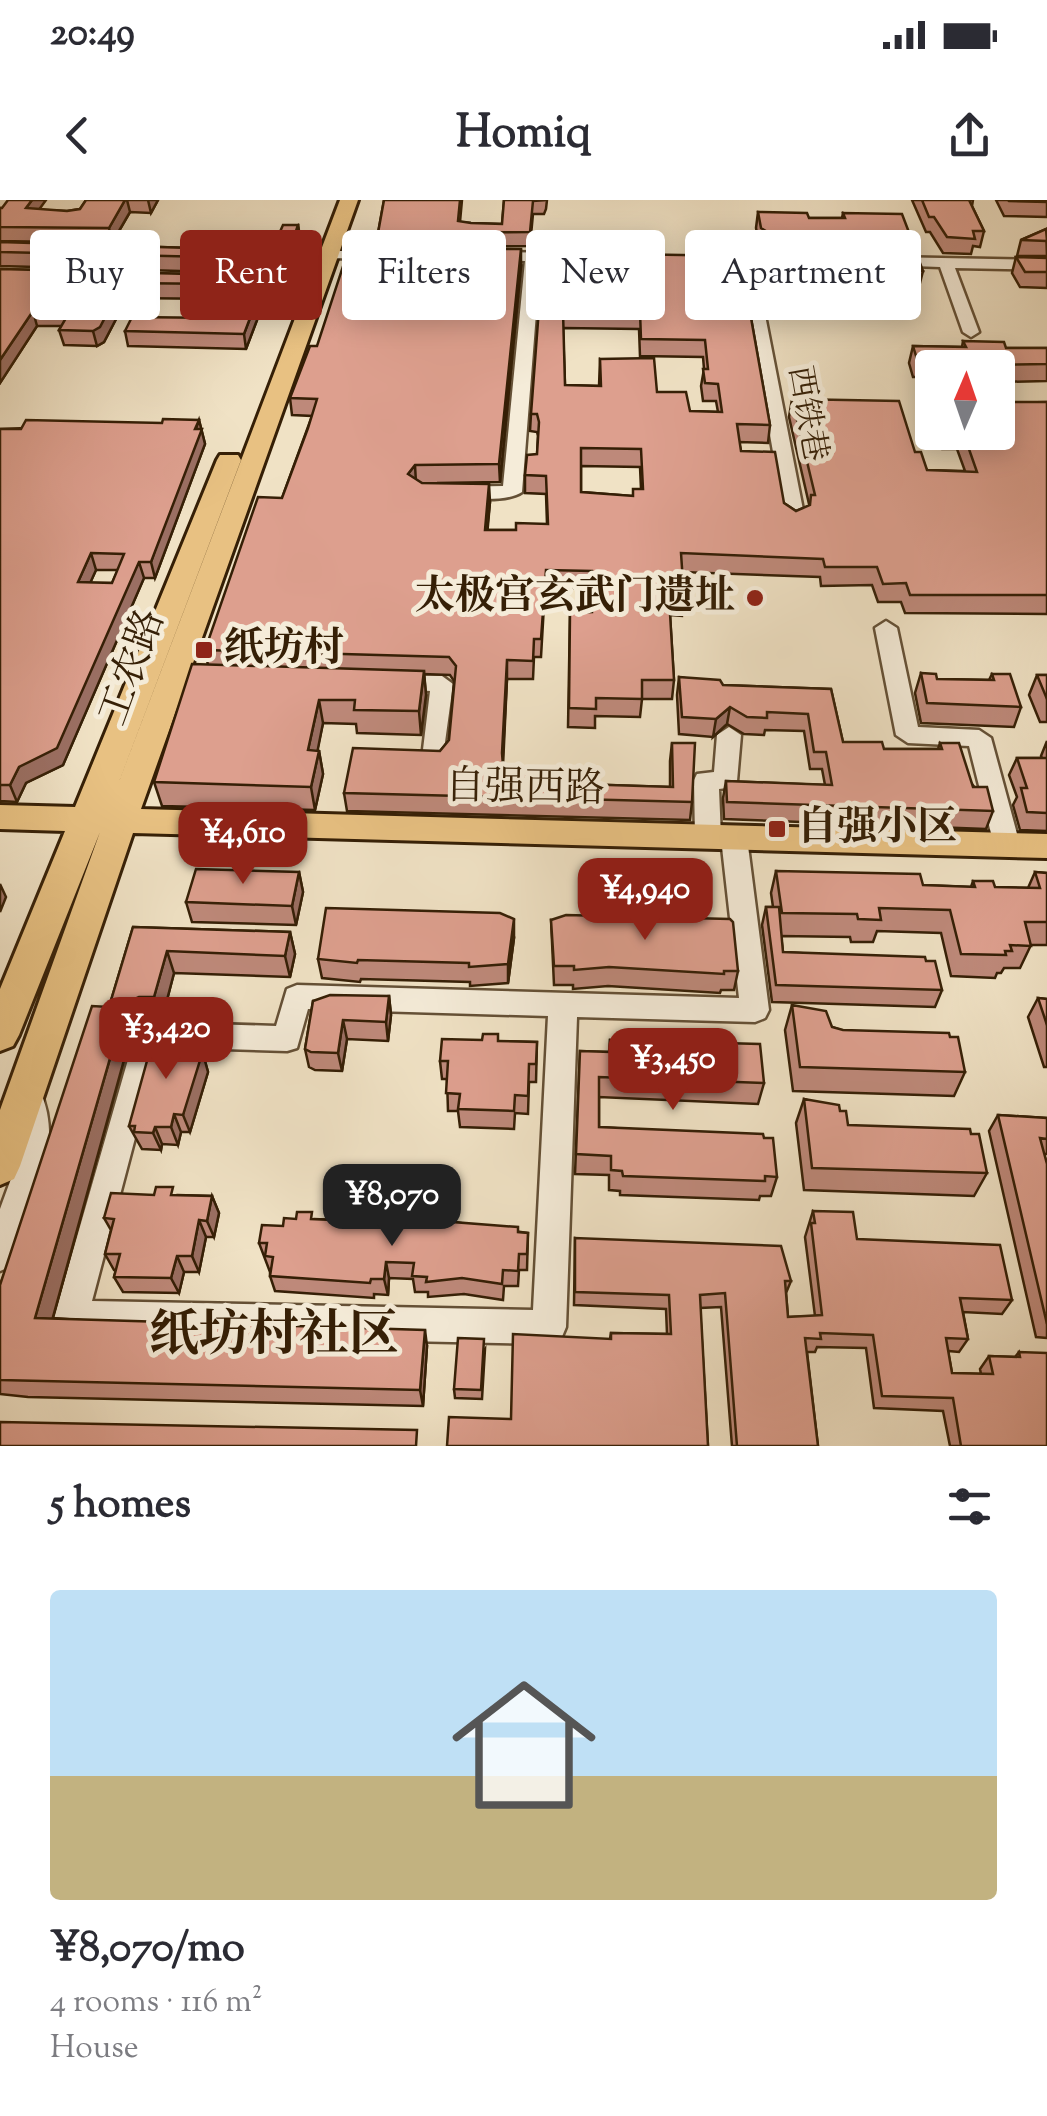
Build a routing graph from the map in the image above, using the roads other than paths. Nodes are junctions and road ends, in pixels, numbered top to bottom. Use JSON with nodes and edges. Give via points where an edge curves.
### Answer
{"nodes":[{"id":1,"x":332,"y":200,"type":"edge"},
{"id":2,"x":349,"y":200,"type":"edge"},
{"id":3,"x":322,"y":231,"type":"edge"},
{"id":4,"x":322,"y":246,"type":"edge"},
{"id":5,"x":921,"y":263,"type":"edge"},
{"id":6,"x":946,"y":263,"type":"junction"},
{"id":7,"x":1047,"y":265,"type":"edge"},
{"id":8,"x":291,"y":320,"type":"edge"},
{"id":9,"x":294,"y":320,"type":"edge"},
{"id":10,"x":527,"y":320,"type":"edge"},
{"id":11,"x":758,"y":320,"type":"edge"},
{"id":12,"x":971,"y":332,"type":"dead end"},
{"id":13,"x":441,"y":491,"type":"edge"},
{"id":14,"x":795,"y":520,"type":"edge"},
{"id":15,"x":886,"y":628,"type":"dead end"},
{"id":16,"x":366,"y":682,"type":"edge"},
{"id":17,"x":729,"y":735,"type":"dead end"},
{"id":18,"x":434,"y":758,"type":"edge"},
{"id":19,"x":0,"y":817,"type":"edge"},
{"id":20,"x":101,"y":829,"type":"junction"},
{"id":21,"x":0,"y":834,"type":"edge"},
{"id":22,"x":726,"y":843,"type":"junction"},
{"id":23,"x":1007,"y":845,"type":"junction"},
{"id":24,"x":1047,"y":846,"type":"edge"},
{"id":25,"x":1047,"y":862,"type":"edge"},
{"id":26,"x":563,"y":1005,"type":"junction"},
{"id":27,"x":0,"y":1035,"type":"edge"},
{"id":28,"x":28,"y":1085,"type":"junction"},
{"id":29,"x":0,"y":1166,"type":"edge"},
{"id":30,"x":0,"y":1255,"type":"edge"}],
"edges":[{"from":1,"to":3,"type":"main road","name":"工农路"},
{"from":2,"to":4,"type":"main road","name":"工农路"},
{"from":5,"to":6,"type":"street"},
{"from":6,"to":7,"type":"street"},
{"from":6,"to":12,"type":"street"},
{"from":8,"to":20,"type":"main road","name":"工农路"},
{"from":9,"to":20,"type":"main road","name":"工农路","via":[[182,678]]},
{"from":10,"to":13,"type":"street","via":[[512,492]]},
{"from":11,"to":14,"type":"street","name":"西铁巷"},
{"from":15,"to":23,"type":"street","via":[[908,735],[978,738]]},
{"from":16,"to":18,"type":"street","via":[[442,684]]},
{"from":17,"to":22,"type":"street","via":[[725,781],[706,780]]},
{"from":19,"to":20,"type":"main road","name":"自强西路"},
{"from":20,"to":21,"type":"main road","name":"自强西路"},
{"from":20,"to":22,"type":"main road","name":"自强西路"},
{"from":20,"to":27,"type":"main road","name":"工农路"},
{"from":20,"to":28,"type":"main road","name":"工农路"},
{"from":22,"to":23,"type":"main road","name":"自强西路"},
{"from":22,"to":25,"type":"main road","name":"自强西路"},
{"from":22,"to":26,"type":"street","via":[[754,1010]]},
{"from":23,"to":24,"type":"main road","name":"自强西路"},
{"from":26,"to":26,"type":"street","via":[[549,1326],[70,1317],[148,1034],[288,1039],[296,998]]},
{"from":28,"to":29,"type":"main road","name":"工农路"},
{"from":28,"to":30,"type":"street","via":[[34,1157]]}]}
